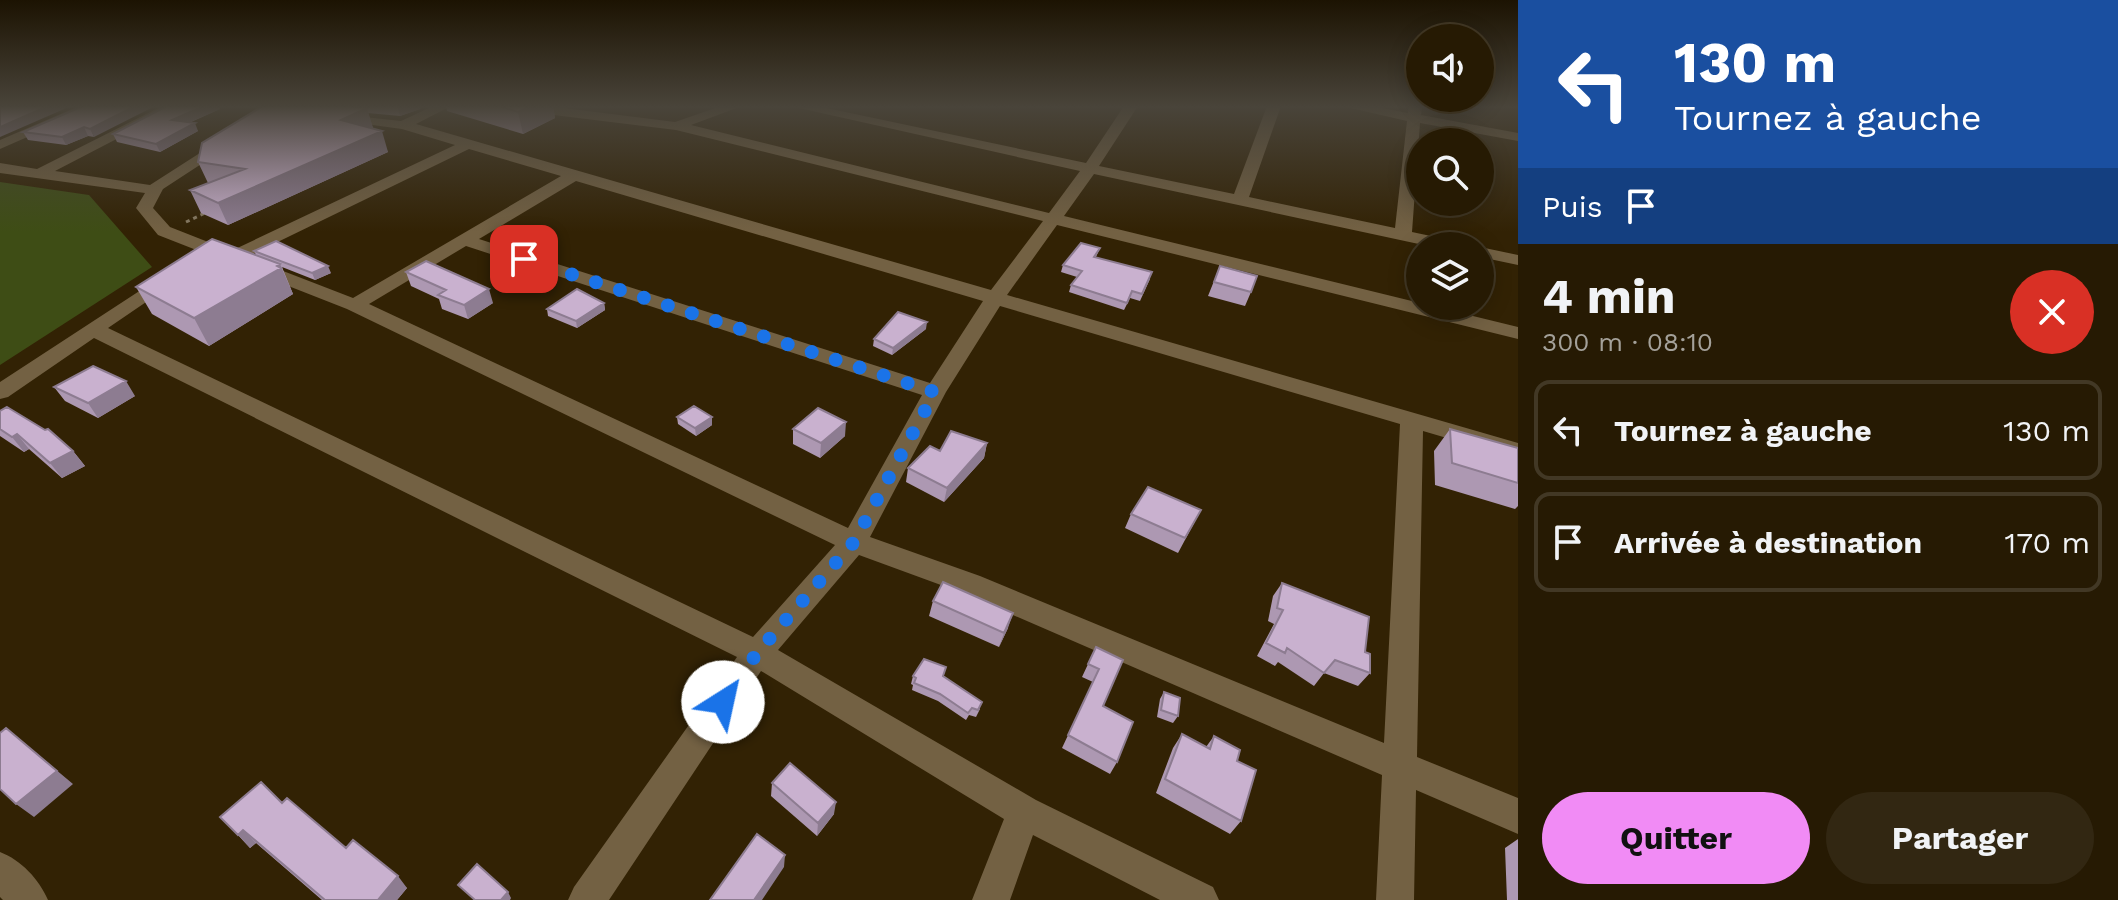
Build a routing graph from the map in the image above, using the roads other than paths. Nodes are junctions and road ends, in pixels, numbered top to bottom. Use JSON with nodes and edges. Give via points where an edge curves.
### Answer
{"nodes":[{"id":1,"x":90,"y":148,"type":"edge"},
{"id":2,"x":214,"y":148,"type":"edge"},
{"id":3,"x":459,"y":148,"type":"edge"},
{"id":4,"x":482,"y":148,"type":"edge"},
{"id":5,"x":765,"y":148,"type":"edge"},
{"id":6,"x":999,"y":148,"type":"edge"},
{"id":7,"x":1103,"y":148,"type":"edge"},
{"id":8,"x":1259,"y":148,"type":"edge"},
{"id":9,"x":1411,"y":148,"type":"edge"},
{"id":10,"x":1091,"y":167,"type":"junction"},
{"id":11,"x":0,"y":168,"type":"edge"},
{"id":12,"x":40,"y":173,"type":"junction"},
{"id":13,"x":575,"y":175,"type":"junction"},
{"id":14,"x":154,"y":190,"type":"junction"},
{"id":15,"x":1240,"y":199,"type":"junction"},
{"id":16,"x":1052,"y":219,"type":"junction"},
{"id":17,"x":1403,"y":235,"type":"junction"},
{"id":18,"x":1406,"y":236,"type":"edge"},
{"id":19,"x":465,"y":240,"type":"junction"},
{"id":20,"x":1494,"y":255,"type":"edge"},
{"id":21,"x":204,"y":259,"type":"junction"},
{"id":22,"x":1518,"y":260,"type":"edge"},
{"id":23,"x":995,"y":298,"type":"junction"},
{"id":24,"x":354,"y":305,"type":"junction"},
{"id":25,"x":93,"y":329,"type":"junction"},
{"id":26,"x":1518,"y":333,"type":"edge"},
{"id":27,"x":0,"y":392,"type":"edge"},
{"id":28,"x":935,"y":392,"type":"junction"},
{"id":29,"x":1412,"y":420,"type":"junction"},
{"id":30,"x":1518,"y":451,"type":"edge"},
{"id":31,"x":854,"y":542,"type":"junction"},
{"id":32,"x":757,"y":653,"type":"junction"},
{"id":33,"x":1398,"y":765,"type":"junction"},
{"id":34,"x":1024,"y":812,"type":"junction"},
{"id":35,"x":1518,"y":816,"type":"edge"},
{"id":36,"x":0,"y":870,"type":"edge"},
{"id":37,"x":29,"y":900,"type":"edge"},
{"id":38,"x":587,"y":900,"type":"edge"},
{"id":39,"x":991,"y":900,"type":"edge"},
{"id":40,"x":1200,"y":900,"type":"edge"},
{"id":41,"x":1395,"y":900,"type":"edge"}],
"edges":[{"from":1,"to":12,"type":"street"},
{"from":2,"to":14,"type":"street"},
{"from":3,"to":21,"type":"street"},
{"from":4,"to":13,"type":"street"},
{"from":5,"to":16,"type":"street"},
{"from":6,"to":10,"type":"street"},
{"from":7,"to":10,"type":"street"},
{"from":8,"to":15,"type":"street"},
{"from":9,"to":17,"type":"street"},
{"from":10,"to":15,"type":"street"},
{"from":10,"to":16,"type":"street"},
{"from":11,"to":12,"type":"street"},
{"from":12,"to":14,"type":"street"},
{"from":13,"to":19,"type":"street"},
{"from":13,"to":23,"type":"street"},
{"from":14,"to":21,"type":"street","via":[[144,208],[164,231]]},
{"from":15,"to":17,"type":"street"},
{"from":16,"to":23,"type":"street"},
{"from":16,"to":26,"type":"street"},
{"from":17,"to":18,"type":"street"},
{"from":19,"to":24,"type":"street"},
{"from":19,"to":28,"type":"street"},
{"from":20,"to":22,"type":"street"},
{"from":21,"to":24,"type":"street"},
{"from":21,"to":25,"type":"street"},
{"from":23,"to":28,"type":"street"},
{"from":23,"to":29,"type":"street"},
{"from":24,"to":31,"type":"street"},
{"from":25,"to":27,"type":"street"},
{"from":25,"to":32,"type":"street"},
{"from":28,"to":31,"type":"street"},
{"from":29,"to":30,"type":"street"},
{"from":29,"to":33,"type":"street"},
{"from":31,"to":32,"type":"street"},
{"from":31,"to":33,"type":"street","via":[[970,584]]},
{"from":32,"to":34,"type":"street"},
{"from":32,"to":38,"type":"street"},
{"from":33,"to":35,"type":"street"},
{"from":33,"to":41,"type":"street"},
{"from":34,"to":39,"type":"street"},
{"from":34,"to":40,"type":"street"},
{"from":36,"to":37,"type":"street"}]}
